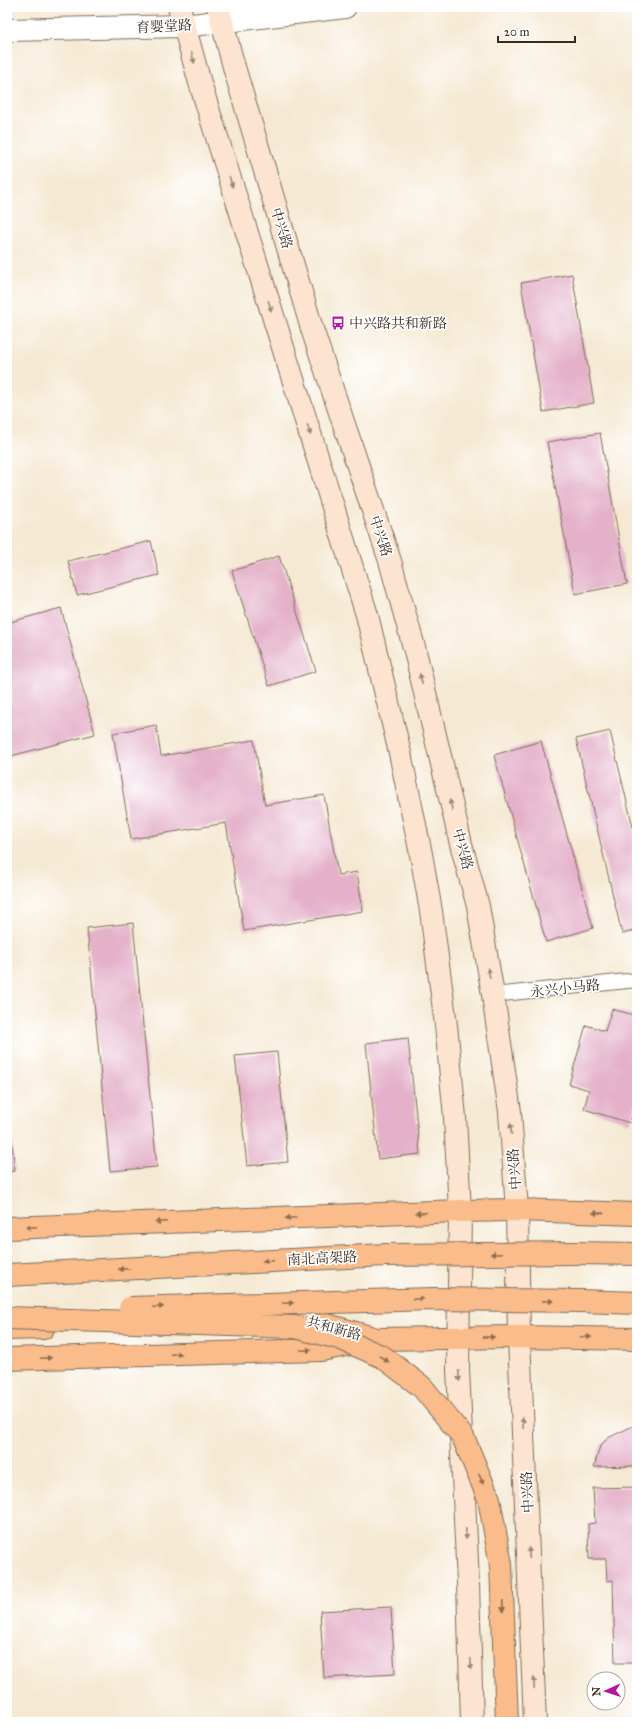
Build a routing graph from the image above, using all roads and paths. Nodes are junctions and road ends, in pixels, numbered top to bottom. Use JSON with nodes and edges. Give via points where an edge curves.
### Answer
{"nodes":[{"id":1,"x":345,"y":7,"type":"edge"},
{"id":2,"x":220,"y":14,"type":"edge"},
{"id":3,"x":181,"y":16,"type":"edge"},
{"id":4,"x":7,"y":30,"type":"edge"},
{"id":5,"x":637,"y":980,"type":"edge"},
{"id":6,"x":493,"y":995,"type":"junction"},
{"id":7,"x":517,"y":1210,"type":"junction"},
{"id":8,"x":460,"y":1211,"type":"junction"},
{"id":9,"x":637,"y":1214,"type":"edge"},
{"id":10,"x":7,"y":1228,"type":"edge"},
{"id":11,"x":637,"y":1254,"type":"edge"},
{"id":12,"x":7,"y":1275,"type":"edge"},
{"id":13,"x":637,"y":1303,"type":"edge"},
{"id":14,"x":7,"y":1312,"type":"edge"},
{"id":15,"x":7,"y":1318,"type":"edge"},
{"id":16,"x":180,"y":1323,"type":"junction"},
{"id":17,"x":7,"y":1329,"type":"edge"},
{"id":18,"x":520,"y":1336,"type":"junction"},
{"id":19,"x":458,"y":1337,"type":"junction"},
{"id":20,"x":378,"y":1339,"type":"junction"},
{"id":21,"x":637,"y":1339,"type":"edge"},
{"id":22,"x":7,"y":1359,"type":"edge"},
{"id":23,"x":472,"y":1722,"type":"edge"},
{"id":24,"x":508,"y":1722,"type":"edge"},
{"id":25,"x":535,"y":1722,"type":"edge"}],
"edges":[{"from":1,"to":2,"type":"street","name":"育婴堂路"},
{"from":2,"to":3,"type":"street","name":"育婴堂路"},
{"from":6,"to":2,"type":"main road","name":"中兴路","one_way":true,"via":[[478,906],[390,560],[313,332]]},
{"from":3,"to":4,"type":"street","name":"育婴堂路"},
{"from":3,"to":8,"type":"main road","one_way":true,"via":[[379,659],[431,911],[455,1117]]},
{"from":5,"to":6,"type":"lane","name":"永兴小马路"},
{"from":7,"to":6,"type":"main road","name":"中兴路","one_way":true,"via":[[510,1112]]},
{"from":7,"to":8,"type":"main road"},
{"from":9,"to":7,"type":"main road","one_way":true},
{"from":7,"to":18,"type":"main road","name":"中兴路"},
{"from":8,"to":10,"type":"main road","one_way":true},
{"from":8,"to":19,"type":"main road"},
{"from":11,"to":12,"type":"main road","name":"南北高架路","one_way":true,"bridge":true,"via":[[385,1255]]},
{"from":14,"to":13,"type":"main road","one_way":true,"bridge":true,"via":[[432,1299]]},
{"from":15,"to":16,"type":"main road","bridge":true},
{"from":16,"to":17,"type":"main road","name":"共和新路"},
{"from":16,"to":20,"type":"main road","name":"共和新路","via":[[306,1319]]},
{"from":16,"to":24,"type":"main road","one_way":true,"bridge":true,"via":[[295,1327],[339,1338],[383,1357],[422,1387],[463,1437],[489,1499],[501,1566]]},
{"from":19,"to":18,"type":"main road","name":"共和新路","one_way":true},
{"from":18,"to":21,"type":"main road","name":"共和新路","one_way":true},
{"from":25,"to":18,"type":"main road","name":"中兴路","one_way":true},
{"from":19,"to":20,"type":"main road","name":"共和新路"},
{"from":19,"to":23,"type":"main road","one_way":true},
{"from":22,"to":20,"type":"main road","one_way":true,"via":[[321,1350]]}]}
